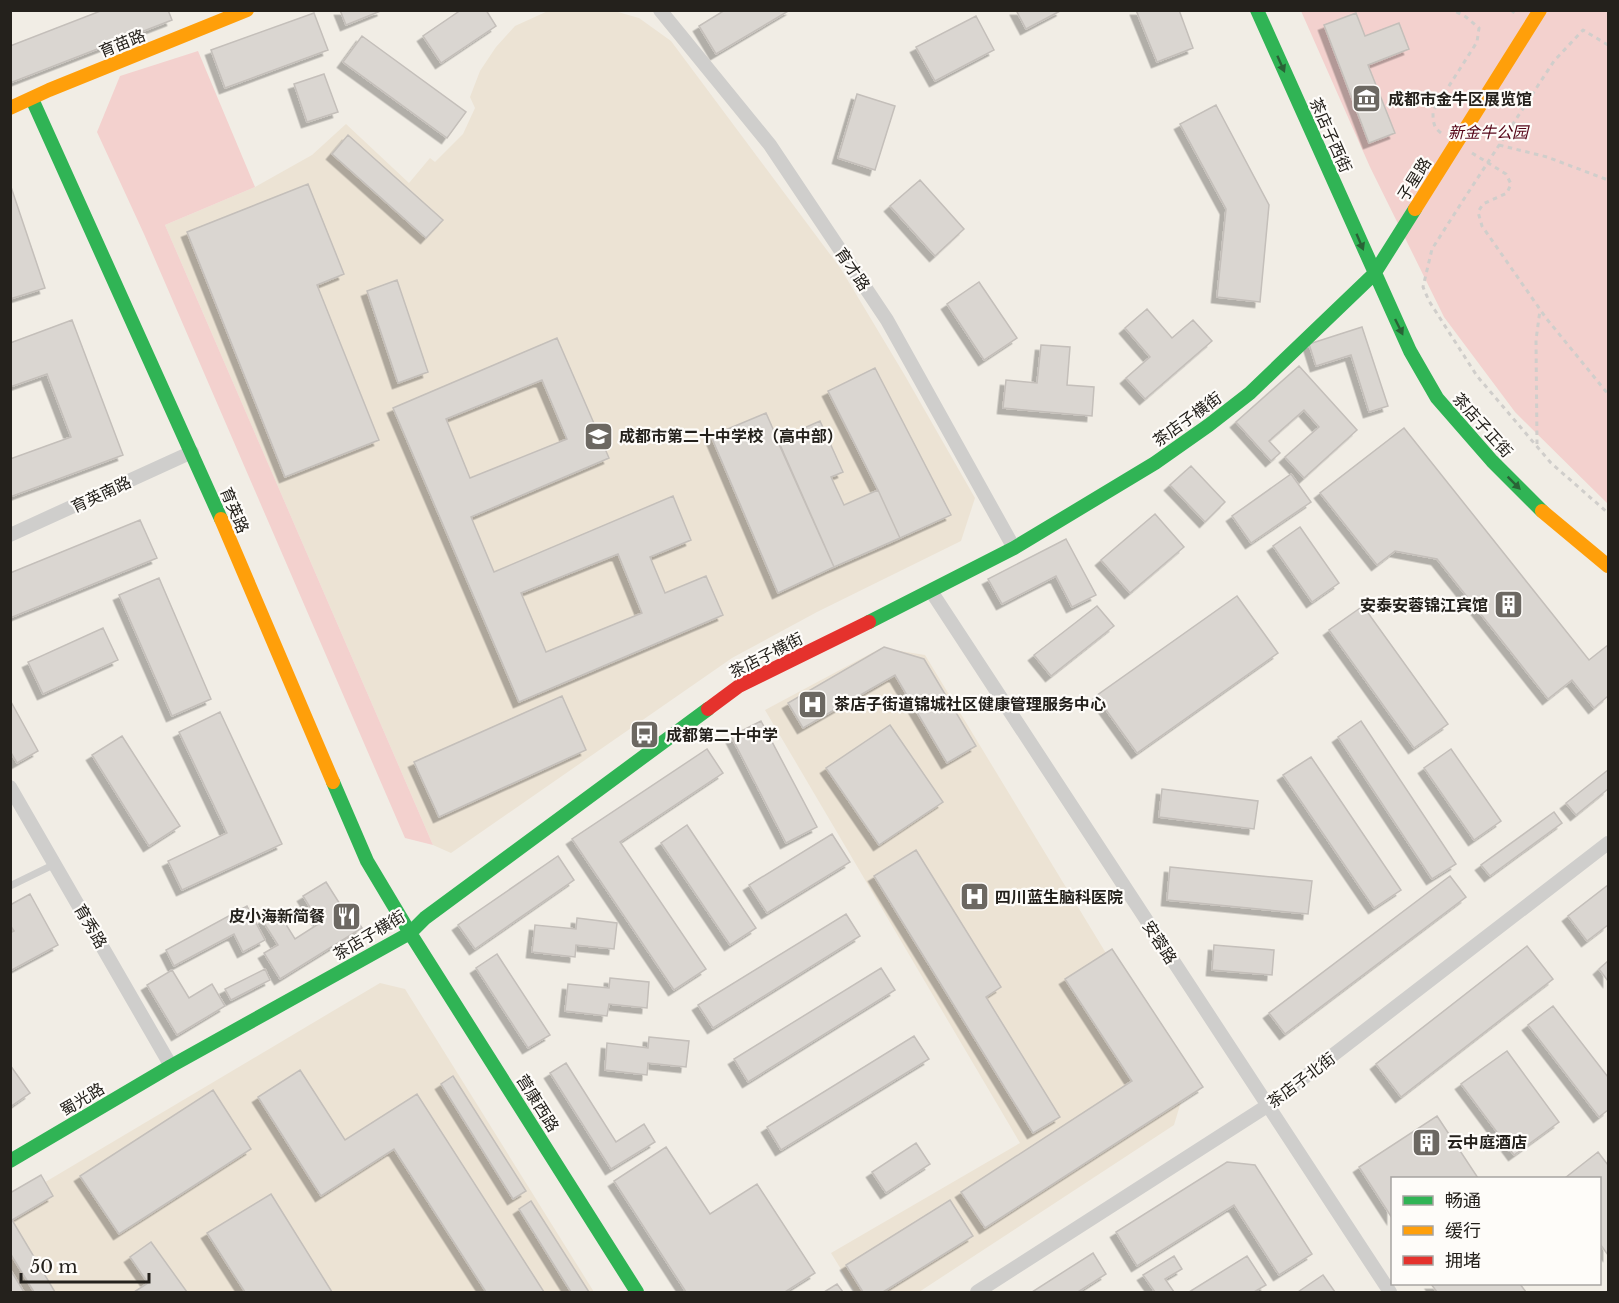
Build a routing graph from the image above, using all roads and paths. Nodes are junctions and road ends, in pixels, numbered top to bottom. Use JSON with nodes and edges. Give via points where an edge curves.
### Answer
{"nodes":[{"id":1,"x":247,"y":10,"type":"edge"},
{"id":2,"x":660,"y":10,"type":"edge"},
{"id":3,"x":1257,"y":10,"type":"edge"},
{"id":4,"x":1453,"y":10,"type":"edge"},
{"id":5,"x":1540,"y":10,"type":"edge"},
{"id":6,"x":1479,"y":28,"type":"dead end"},
{"id":7,"x":1608,"y":45,"type":"edge"},
{"id":8,"x":32,"y":99,"type":"junction"},
{"id":9,"x":10,"y":108,"type":"edge"},
{"id":10,"x":1498,"y":145,"type":"junction"},
{"id":11,"x":1608,"y":180,"type":"edge"},
{"id":12,"x":1497,"y":245,"type":"dead end"},
{"id":13,"x":1374,"y":274,"type":"junction"},
{"id":14,"x":1540,"y":309,"type":"junction"},
{"id":15,"x":1608,"y":394,"type":"edge"},
{"id":16,"x":1537,"y":446,"type":"junction"},
{"id":17,"x":192,"y":452,"type":"junction"},
{"id":18,"x":1608,"y":513,"type":"edge"},
{"id":19,"x":10,"y":535,"type":"edge"},
{"id":20,"x":1014,"y":548,"type":"junction"},
{"id":21,"x":1608,"y":566,"type":"edge"},
{"id":22,"x":931,"y":591,"type":"junction"},
{"id":23,"x":10,"y":787,"type":"edge"},
{"id":24,"x":1608,"y":843,"type":"edge"},
{"id":25,"x":55,"y":864,"type":"junction"},
{"id":26,"x":10,"y":886,"type":"edge"},
{"id":27,"x":410,"y":933,"type":"junction"},
{"id":28,"x":171,"y":1066,"type":"junction"},
{"id":29,"x":1268,"y":1106,"type":"junction"},
{"id":30,"x":10,"y":1161,"type":"edge"},
{"id":31,"x":637,"y":1293,"type":"edge"},
{"id":32,"x":977,"y":1293,"type":"edge"},
{"id":33,"x":1390,"y":1293,"type":"edge"}],
"edges":[{"from":1,"to":8,"type":"street","name":"育苗路"},
{"from":2,"to":20,"type":"street","name":"育才路","via":[[770,145],[887,320]]},
{"from":3,"to":13,"type":"street","name":"茶店子西街","one_way":true},
{"from":4,"to":6,"type":"path"},
{"from":5,"to":13,"type":"street","name":"子星路"},
{"from":7,"to":10,"type":"path","via":[[1583,30],[1554,61]]},
{"from":8,"to":9,"type":"street","name":"育苗路"},
{"from":8,"to":17,"type":"street","name":"育英路"},
{"from":10,"to":11,"type":"path","via":[[1547,157]]},
{"from":10,"to":16,"type":"path","via":[[1432,249],[1423,288],[1477,376]]},
{"from":12,"to":14,"type":"path"},
{"from":13,"to":20,"type":"street","name":"茶店子横街","via":[[1250,393],[1209,425],[1155,463]]},
{"from":13,"to":21,"type":"street","name":"茶店子正街","one_way":true,"via":[[1437,398],[1541,510]]},
{"from":14,"to":15,"type":"path"},
{"from":14,"to":16,"type":"path","via":[[1536,340]]},
{"from":16,"to":18,"type":"path"},
{"from":17,"to":19,"type":"street","name":"育英南路"},
{"from":17,"to":27,"type":"street","name":"育英路","via":[[367,861]]},
{"from":20,"to":22,"type":"street","name":"茶店子横街"},
{"from":22,"to":27,"type":"street","name":"茶店子横街","via":[[739,686]]},
{"from":22,"to":29,"type":"street","name":"安蓉路"},
{"from":23,"to":25,"type":"street","name":"育秀路"},
{"from":24,"to":29,"type":"street","name":"茶店子北街"},
{"from":25,"to":26,"type":"lane"},
{"from":25,"to":28,"type":"street","name":"育秀路"},
{"from":27,"to":28,"type":"street","name":"茶店子横街"},
{"from":27,"to":31,"type":"street","name":"营康西路"},
{"from":28,"to":30,"type":"street","name":"蜀光路"},
{"from":29,"to":32,"type":"street","name":"茶店子北街"},
{"from":29,"to":33,"type":"street","name":"安蓉路"}]}
